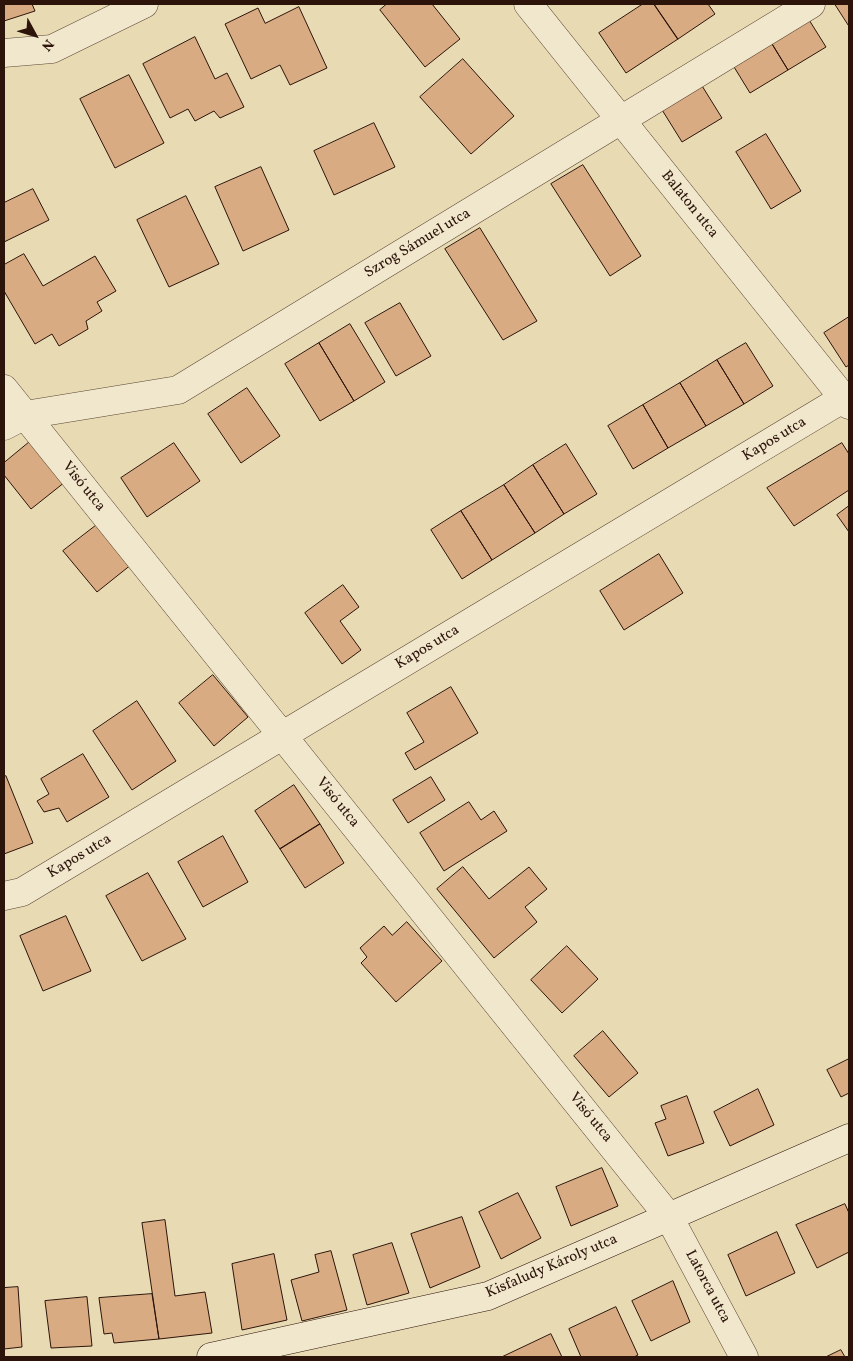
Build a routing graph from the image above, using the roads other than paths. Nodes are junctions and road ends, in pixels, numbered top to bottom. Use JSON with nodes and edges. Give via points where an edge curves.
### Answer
{"nodes":[{"id":1,"x":144,"y":4,"type":"edge"},
{"id":2,"x":528,"y":4,"type":"edge"},
{"id":3,"x":811,"y":4,"type":"edge"},
{"id":4,"x":4,"y":54,"type":"edge"},
{"id":5,"x":621,"y":120,"type":"junction"},
{"id":6,"x":4,"y":389,"type":"edge"},
{"id":7,"x":847,"y":400,"type":"edge"},
{"id":8,"x":14,"y":420,"type":"edge"},
{"id":9,"x":282,"y":735,"type":"junction"},
{"id":10,"x":4,"y":896,"type":"edge"},
{"id":11,"x":849,"y":1138,"type":"edge"},
{"id":12,"x":669,"y":1217,"type":"junction"},
{"id":13,"x":211,"y":1357,"type":"edge"},
{"id":14,"x":744,"y":1357,"type":"edge"}],
"edges":[{"from":1,"to":4,"type":"street","via":[[52,49]]},
{"from":2,"to":5,"type":"street","name":"Balaton utca"},
{"from":3,"to":5,"type":"street","name":"Szrog Sámuel utca"},
{"from":5,"to":7,"type":"street","name":"Balaton utca"},
{"from":5,"to":8,"type":"street","name":"Szrog Sámuel utca","via":[[178,390]]},
{"from":6,"to":8,"type":"street","name":"Visó utca"},
{"from":7,"to":9,"type":"street","name":"Kapos utca"},
{"from":8,"to":9,"type":"street","name":"Visó utca"},
{"from":9,"to":10,"type":"street","name":"Kapos utca","via":[[22,892]]},
{"from":9,"to":12,"type":"street","name":"Visó utca"},
{"from":11,"to":12,"type":"street","name":"Kisfaludy Károly utca"},
{"from":12,"to":13,"type":"street","name":"Kisfaludy Károly utca","via":[[488,1296]]},
{"from":12,"to":14,"type":"street","name":"Latorca utca"}]}
